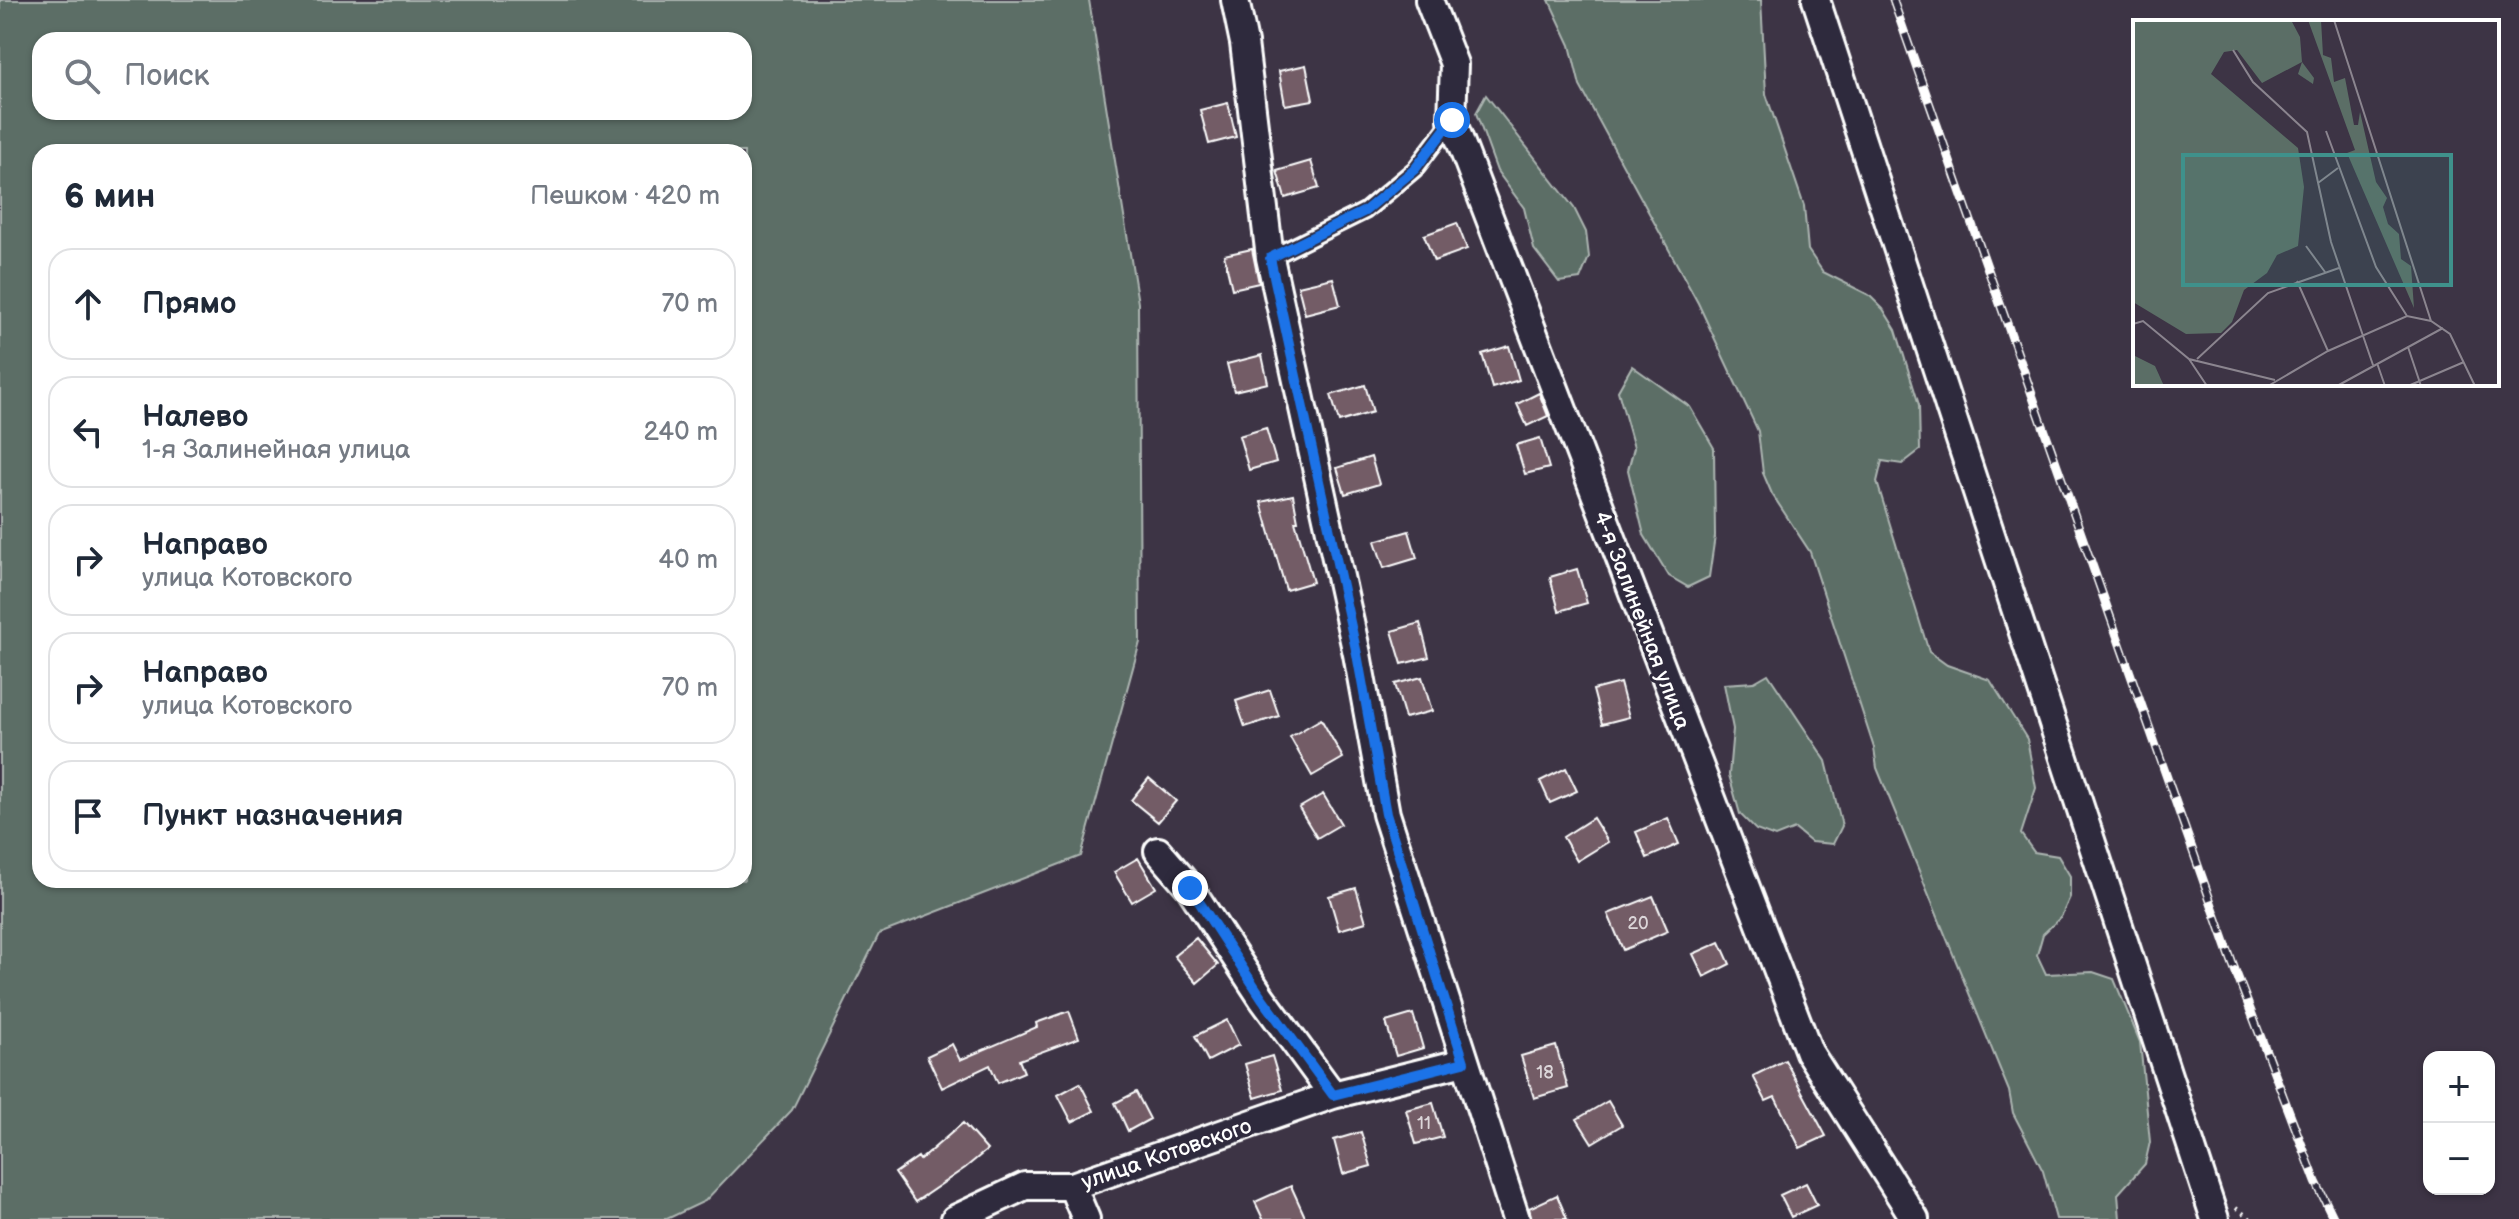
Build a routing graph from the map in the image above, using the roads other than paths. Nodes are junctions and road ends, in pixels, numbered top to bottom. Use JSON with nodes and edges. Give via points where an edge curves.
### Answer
{"nodes":[{"id":1,"x":1235,"y":0,"type":"edge"},
{"id":2,"x":1429,"y":0,"type":"edge"},
{"id":3,"x":1816,"y":0,"type":"edge"},
{"id":4,"x":1452,"y":120,"type":"junction"},
{"id":5,"x":1270,"y":258,"type":"junction"},
{"id":6,"x":1158,"y":851,"type":"dead end"},
{"id":7,"x":1464,"y":1062,"type":"junction"},
{"id":8,"x":1333,"y":1095,"type":"junction"},
{"id":9,"x":1072,"y":1186,"type":"junction"},
{"id":10,"x":955,"y":1219,"type":"edge"},
{"id":11,"x":1086,"y":1219,"type":"edge"},
{"id":12,"x":1516,"y":1219,"type":"edge"},
{"id":13,"x":1915,"y":1219,"type":"edge"},
{"id":14,"x":2215,"y":1219,"type":"edge"}],
"edges":[{"from":1,"to":5,"type":"street"},
{"from":2,"to":4,"type":"street","name":"4-я Залинейная улица","via":[[1454,64]]},
{"from":3,"to":14,"type":"street"},
{"from":4,"to":5,"type":"lane","via":[[1415,169],[1365,211]]},
{"from":4,"to":13,"type":"street","name":"4-я Залинейная улица","via":[[1809,1052]]},
{"from":5,"to":7,"type":"street","via":[[1357,654],[1386,814]]},
{"from":6,"to":8,"type":"street","via":[[1190,888]]},
{"from":7,"to":8,"type":"street","name":"улица Котовского"},
{"from":7,"to":12,"type":"street"},
{"from":8,"to":9,"type":"street","name":"улица Котовского"},
{"from":9,"to":10,"type":"street","name":"улица Котовского","via":[[1025,1186]]},
{"from":9,"to":11,"type":"street"}]}
